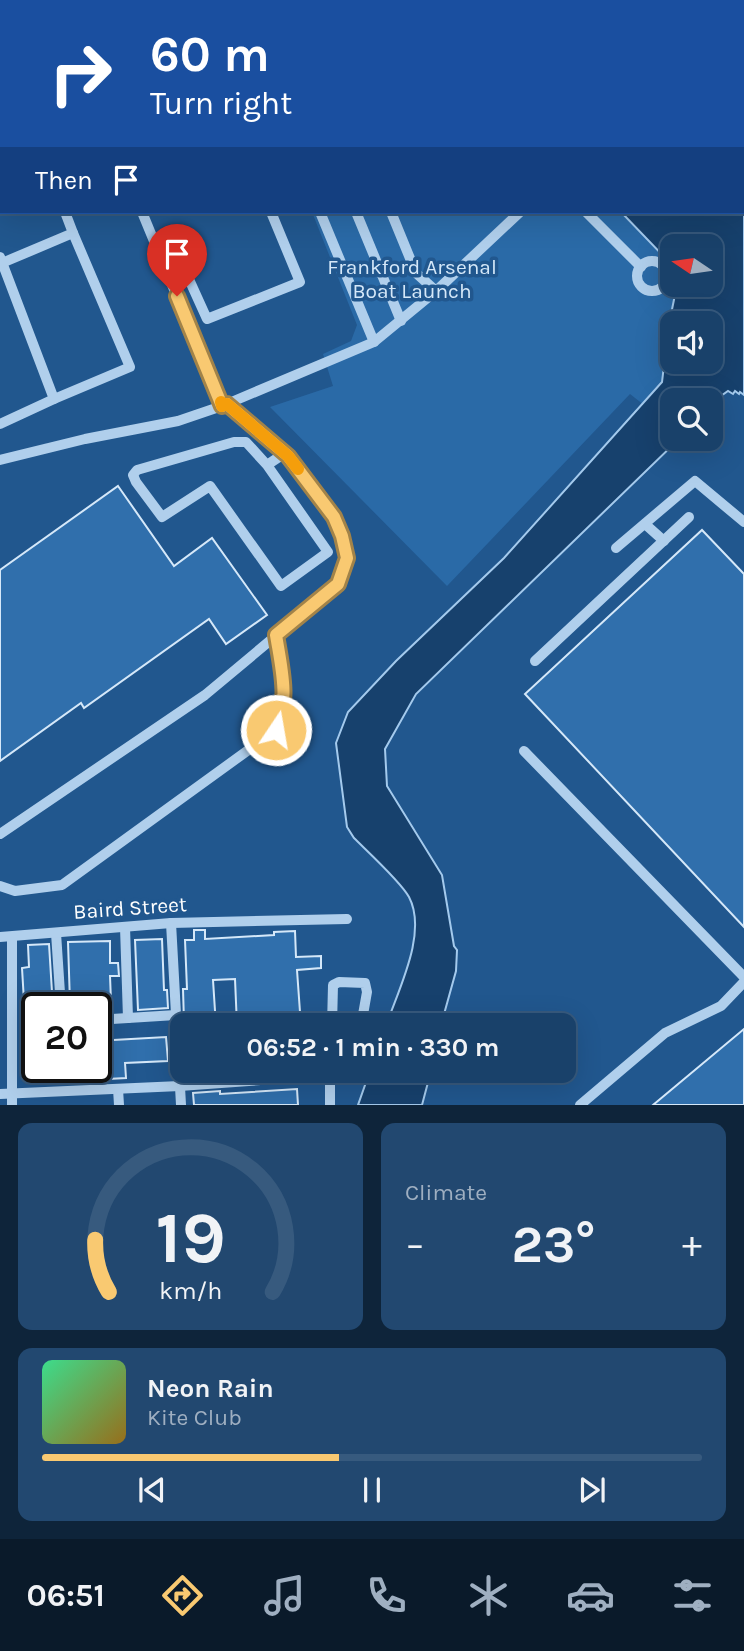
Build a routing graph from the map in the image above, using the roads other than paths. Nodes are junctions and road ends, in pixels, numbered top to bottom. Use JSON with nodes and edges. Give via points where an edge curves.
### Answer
{"nodes":[{"id":1,"x":66,"y":214,"type":"edge"},
{"id":2,"x":143,"y":214,"type":"edge"},
{"id":3,"x":272,"y":214,"type":"edge"},
{"id":4,"x":321,"y":214,"type":"edge"},
{"id":5,"x":357,"y":214,"type":"edge"},
{"id":6,"x":392,"y":214,"type":"edge"},
{"id":7,"x":518,"y":214,"type":"edge"},
{"id":8,"x":588,"y":214,"type":"edge"},
{"id":9,"x":74,"y":233,"type":"junction"},
{"id":10,"x":1,"y":260,"type":"edge"},
{"id":11,"x":641,"y":267,"type":"dead end"},
{"id":12,"x":168,"y":274,"type":"junction"},
{"id":13,"x":436,"y":291,"type":"junction"},
{"id":14,"x":401,"y":321,"type":"junction"},
{"id":15,"x":374,"y":342,"type":"junction"},
{"id":16,"x":54,"y":399,"type":"junction"},
{"id":17,"x":224,"y":405,"type":"junction"},
{"id":18,"x":0,"y":424,"type":"edge"},
{"id":19,"x":285,"y":453,"type":"junction"},
{"id":20,"x":0,"y":460,"type":"edge"},
{"id":21,"x":267,"y":465,"type":"junction"},
{"id":22,"x":689,"y":517,"type":"dead end"},
{"id":23,"x":744,"y":522,"type":"edge"},
{"id":24,"x":645,"y":524,"type":"junction"},
{"id":25,"x":664,"y":541,"type":"junction"},
{"id":26,"x":616,"y":548,"type":"dead end"},
{"id":27,"x":276,"y":635,"type":"junction"},
{"id":28,"x":535,"y":660,"type":"dead end"},
{"id":29,"x":524,"y":751,"type":"dead end"},
{"id":30,"x":0,"y":834,"type":"edge"},
{"id":31,"x":0,"y":886,"type":"edge"},
{"id":32,"x":346,"y":919,"type":"dead end"},
{"id":33,"x":171,"y":923,"type":"junction"},
{"id":34,"x":125,"y":927,"type":"junction"},
{"id":35,"x":56,"y":933,"type":"junction"},
{"id":36,"x":6,"y":937,"type":"edge"},
{"id":37,"x":744,"y":979,"type":"edge"},
{"id":38,"x":60,"y":992,"type":"edge"},
{"id":39,"x":176,"y":1013,"type":"edge"},
{"id":40,"x":332,"y":1013,"type":"edge"},
{"id":41,"x":363,"y":1013,"type":"edge"},
{"id":42,"x":170,"y":1015,"type":"edge"},
{"id":43,"x":128,"y":1018,"type":"junction"},
{"id":44,"x":112,"y":1019,"type":"edge"},
{"id":45,"x":180,"y":1083,"type":"edge"},
{"id":46,"x":220,"y":1083,"type":"edge"},
{"id":47,"x":329,"y":1083,"type":"edge"},
{"id":48,"x":180,"y":1086,"type":"junction"},
{"id":49,"x":118,"y":1089,"type":"junction"},
{"id":50,"x":0,"y":1094,"type":"edge"},
{"id":51,"x":12,"y":1099,"type":"edge"},
{"id":52,"x":119,"y":1105,"type":"edge"},
{"id":53,"x":181,"y":1105,"type":"edge"},
{"id":54,"x":330,"y":1105,"type":"edge"},
{"id":55,"x":580,"y":1105,"type":"edge"}],
"edges":[{"from":1,"to":9,"type":"street"},
{"from":2,"to":12,"type":"street"},
{"from":3,"to":12,"type":"street","via":[[300,282],[207,319],[183,266]]},
{"from":4,"to":15,"type":"street"},
{"from":5,"to":14,"type":"street"},
{"from":6,"to":13,"type":"street","via":[[416,273]]},
{"from":7,"to":13,"type":"street"},
{"from":8,"to":11,"type":"street"},
{"from":9,"to":10,"type":"street"},
{"from":9,"to":16,"type":"street","via":[[130,367]]},
{"from":10,"to":16,"type":"street"},
{"from":12,"to":17,"type":"street"},
{"from":13,"to":14,"type":"street"},
{"from":14,"to":15,"type":"street"},
{"from":15,"to":17,"type":"street"},
{"from":16,"to":18,"type":"street"},
{"from":17,"to":19,"type":"street"},
{"from":17,"to":20,"type":"street","via":[[178,421]]},
{"from":19,"to":21,"type":"street"},
{"from":19,"to":27,"type":"street","via":[[334,517],[347,558],[338,584]]},
{"from":21,"to":21,"type":"street","via":[[246,442],[234,442],[137,470],[133,475],[162,517],[210,486],[281,586],[328,552]]},
{"from":22,"to":25,"type":"street"},
{"from":23,"to":24,"type":"street","via":[[695,481]]},
{"from":24,"to":25,"type":"street"},
{"from":24,"to":26,"type":"street"},
{"from":25,"to":28,"type":"street"},
{"from":27,"to":30,"type":"street","via":[[205,695]]},
{"from":27,"to":31,"type":"street","via":[[283,692],[276,730],[62,886],[15,891]]},
{"from":29,"to":37,"type":"street"},
{"from":32,"to":33,"type":"street","name":"Baird Street"},
{"from":33,"to":34,"type":"street","name":"Baird Street"},
{"from":33,"to":39,"type":"street"},
{"from":34,"to":35,"type":"street","name":"Baird Street"},
{"from":34,"to":43,"type":"street"},
{"from":35,"to":36,"type":"street","name":"Baird Street"},
{"from":35,"to":38,"type":"street"},
{"from":36,"to":51,"type":"street"},
{"from":37,"to":55,"type":"street","via":[[721,1006],[665,1033]]},
{"from":40,"to":41,"type":"street","via":[[333,985],[339,982],[365,983]]},
{"from":42,"to":43,"type":"street"},
{"from":43,"to":44,"type":"street"},
{"from":45,"to":48,"type":"street"},
{"from":46,"to":48,"type":"street"},
{"from":47,"to":54,"type":"street"},
{"from":48,"to":49,"type":"street"},
{"from":48,"to":53,"type":"street"},
{"from":49,"to":51,"type":"street"},
{"from":49,"to":52,"type":"street"},
{"from":50,"to":51,"type":"street"}]}
